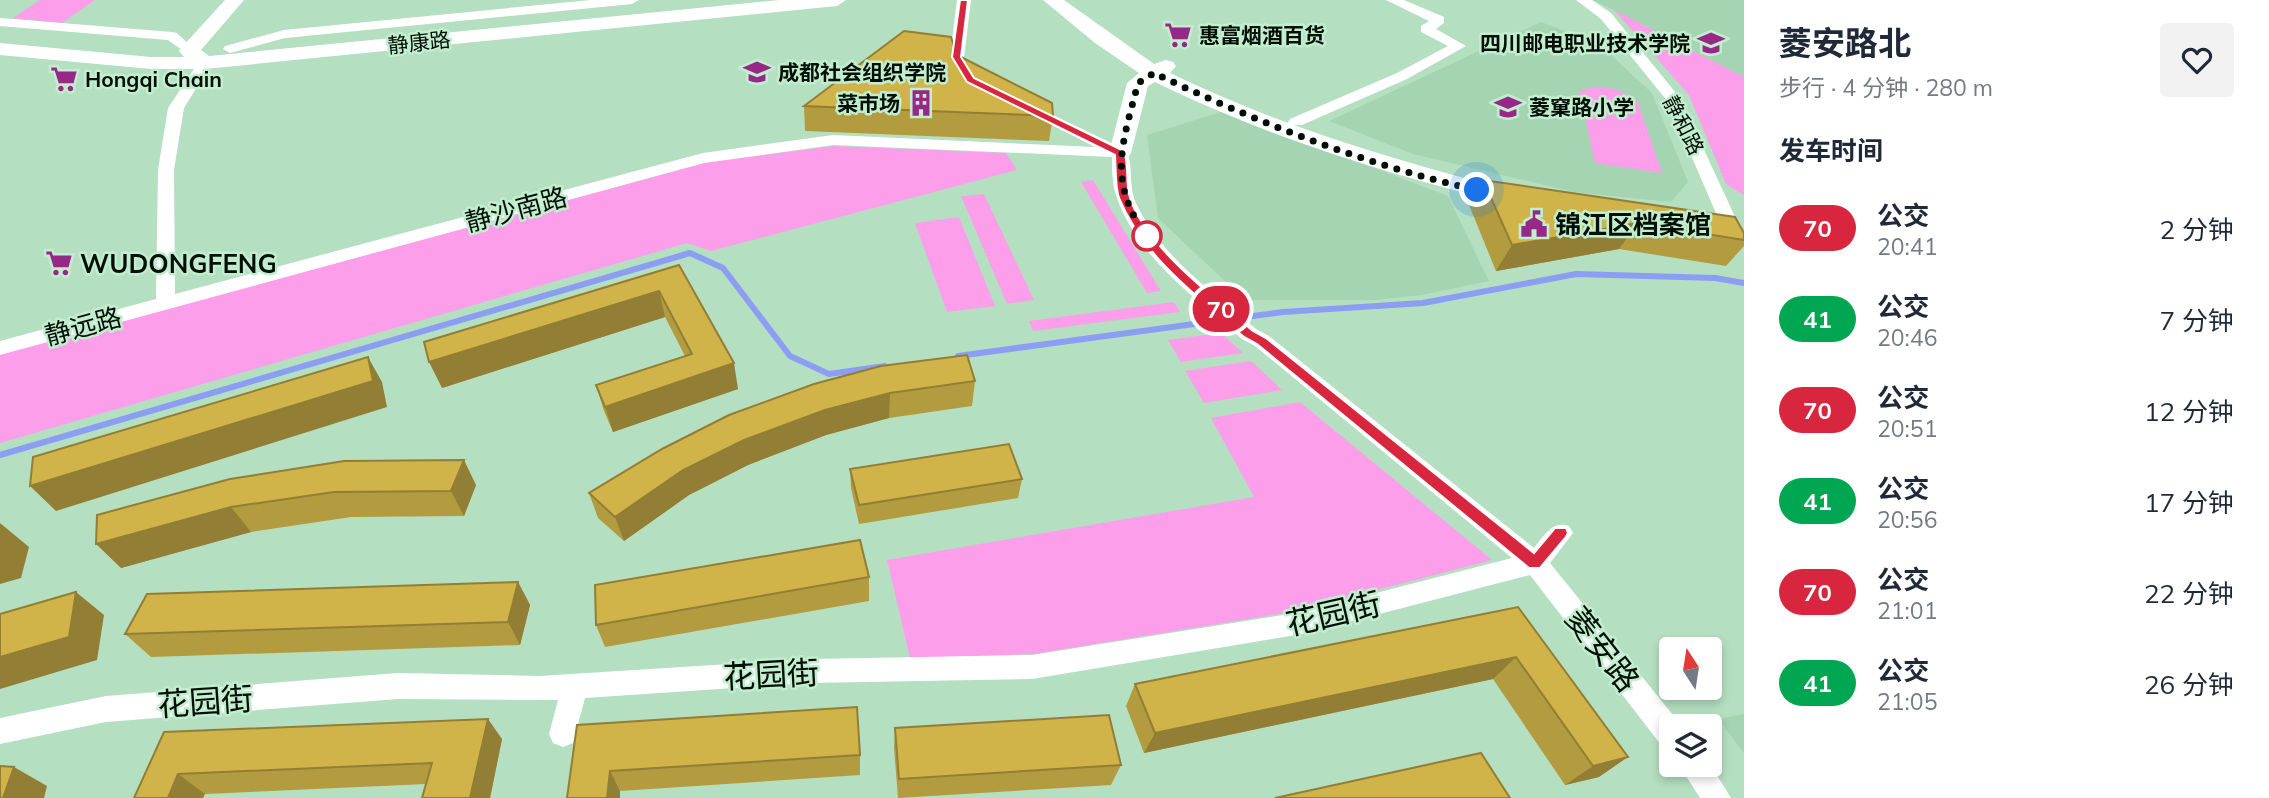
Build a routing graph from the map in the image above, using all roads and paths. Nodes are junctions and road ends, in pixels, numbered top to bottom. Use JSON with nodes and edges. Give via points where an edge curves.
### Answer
{"nodes":[{"id":1,"x":632,"y":0,"type":"edge"},
{"id":2,"x":768,"y":0,"type":"edge"},
{"id":3,"x":837,"y":0,"type":"edge"},
{"id":4,"x":964,"y":0,"type":"edge"},
{"id":5,"x":1052,"y":0,"type":"edge"},
{"id":6,"x":1067,"y":0,"type":"edge"},
{"id":7,"x":1393,"y":0,"type":"edge"},
{"id":8,"x":1583,"y":0,"type":"edge"},
{"id":9,"x":243,"y":5,"type":"edge"},
{"id":10,"x":0,"y":22,"type":"edge"},
{"id":11,"x":0,"y":37,"type":"edge"},
{"id":12,"x":0,"y":49,"type":"edge"},
{"id":13,"x":210,"y":53,"type":"junction"},
{"id":14,"x":1160,"y":70,"type":"junction"},
{"id":15,"x":983,"y":86,"type":"edge"},
{"id":16,"x":1008,"y":99,"type":"edge"},
{"id":17,"x":1296,"y":122,"type":"junction"},
{"id":18,"x":1120,"y":153,"type":"junction"},
{"id":19,"x":1702,"y":225,"type":"edge"},
{"id":20,"x":1738,"y":230,"type":"edge"},
{"id":21,"x":165,"y":304,"type":"junction"},
{"id":22,"x":0,"y":348,"type":"edge"},
{"id":23,"x":1561,"y":533,"type":"dead end"},
{"id":24,"x":1535,"y":563,"type":"junction"},
{"id":25,"x":576,"y":686,"type":"junction"},
{"id":26,"x":1659,"y":720,"type":"edge"},
{"id":27,"x":0,"y":731,"type":"edge"},
{"id":28,"x":563,"y":734,"type":"dead end"},
{"id":29,"x":1702,"y":777,"type":"edge"},
{"id":30,"x":1717,"y":798,"type":"edge"}],
"edges":[{"from":1,"to":13,"type":"street","via":[[284,34]]},
{"from":2,"to":13,"type":"main road","name":"静康路"},
{"from":3,"to":13,"type":"main road","name":"静康路"},
{"from":4,"to":15,"type":"street","via":[[957,57],[971,80]]},
{"from":5,"to":14,"type":"main road","via":[[1121,52]]},
{"from":6,"to":14,"type":"main road"},
{"from":7,"to":17,"type":"street","via":[[1440,20],[1426,29],[1459,46]]},
{"from":8,"to":20,"type":"street","name":"静和路","via":[[1606,16],[1675,101]]},
{"from":9,"to":13,"type":"main road"},
{"from":9,"to":13,"type":"main road"},
{"from":10,"to":13,"type":"street","via":[[172,36]]},
{"from":11,"to":13,"type":"main road","name":"静康路"},
{"from":12,"to":13,"type":"main road","name":"静康路","via":[[151,63]]},
{"from":13,"to":21,"type":"street","via":[[176,108],[168,158]]},
{"from":14,"to":17,"type":"main road"},
{"from":14,"to":17,"type":"main road","via":[[1267,122],[1353,154],[1454,184],[1534,198]]},
{"from":14,"to":18,"type":"main road","via":[[1138,83]]},
{"from":16,"to":18,"type":"street"},
{"from":18,"to":21,"type":"street","name":"静沙南路","via":[[833,140],[704,158]]},
{"from":18,"to":24,"type":"street","name":"菱安路","via":[[1124,196],[1144,233],[1174,269]]},
{"from":19,"to":20,"type":"main road"},
{"from":21,"to":22,"type":"street","name":"静远路"},
{"from":23,"to":24,"type":"street"},
{"from":24,"to":25,"type":"street","name":"花园街","via":[[1302,623],[1032,667],[809,670]]},
{"from":24,"to":26,"type":"street","name":"菱安路"},
{"from":25,"to":27,"type":"street","name":"花园街","via":[[356,689],[106,709]]},
{"from":25,"to":28,"type":"street"},
{"from":29,"to":30,"type":"street"}]}
